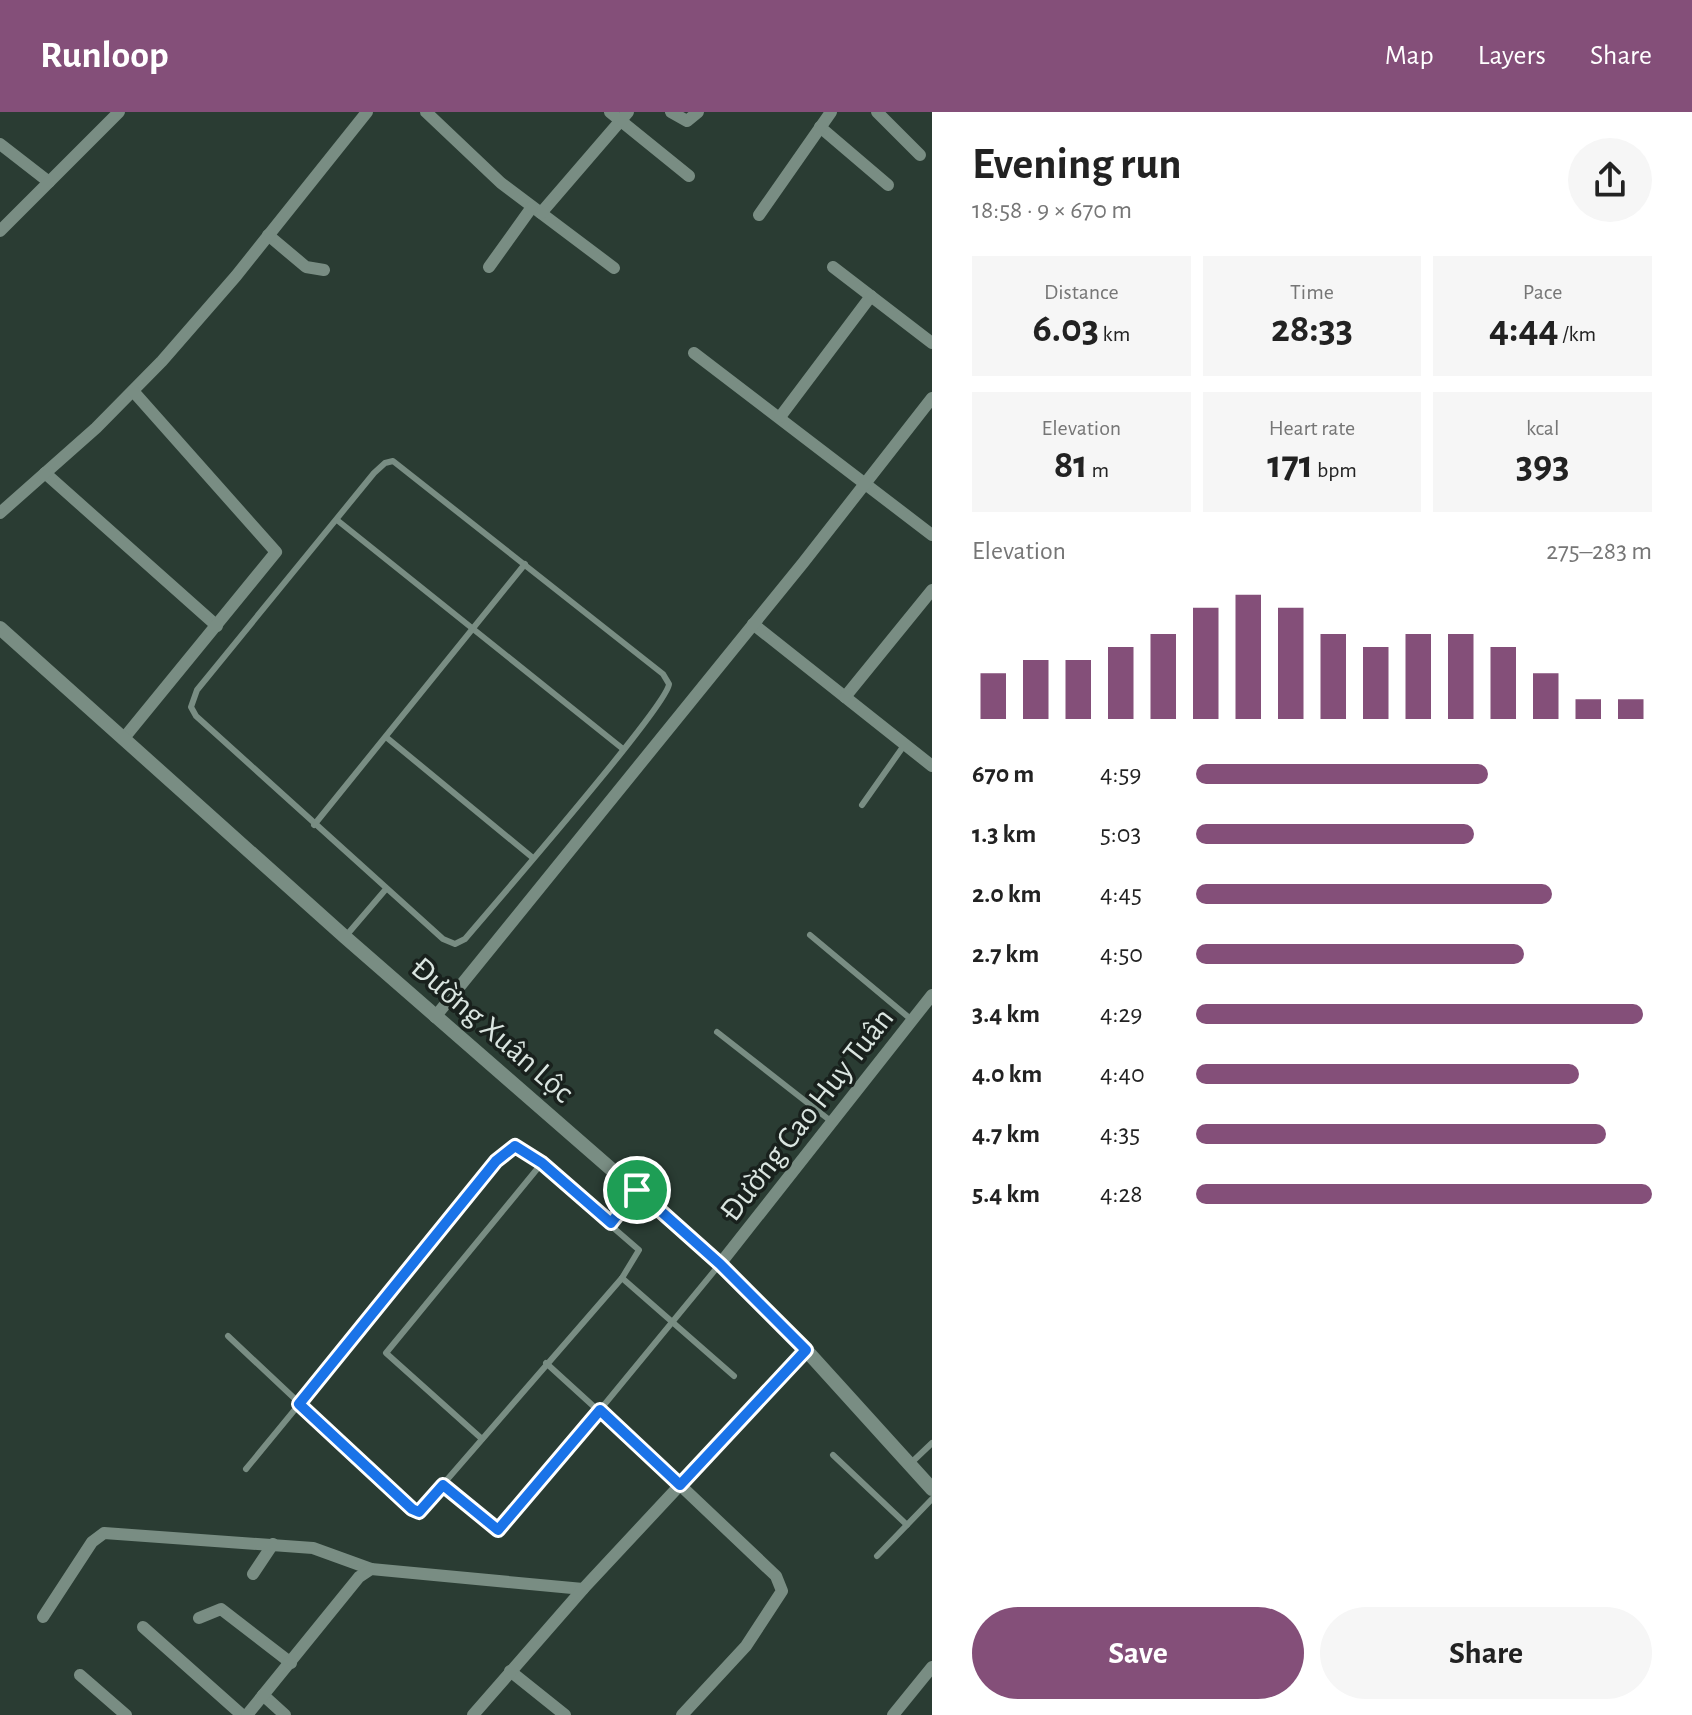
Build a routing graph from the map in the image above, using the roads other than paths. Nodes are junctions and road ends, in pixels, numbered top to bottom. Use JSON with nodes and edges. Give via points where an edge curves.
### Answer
{"nodes":[{"id":1,"x":367,"y":112,"type":"edge"},
{"id":2,"x":426,"y":112,"type":"edge"},
{"id":3,"x":610,"y":112,"type":"edge"},
{"id":4,"x":671,"y":112,"type":"edge"},
{"id":5,"x":698,"y":112,"type":"edge"},
{"id":6,"x":831,"y":112,"type":"edge"},
{"id":7,"x":877,"y":112,"type":"edge"},
{"id":8,"x":116,"y":113,"type":"edge"},
{"id":9,"x":624,"y":117,"type":"edge"},
{"id":10,"x":820,"y":127,"type":"junction"},
{"id":11,"x":0,"y":144,"type":"edge"},
{"id":12,"x":920,"y":155,"type":"dead end"},
{"id":13,"x":689,"y":176,"type":"dead end"},
{"id":14,"x":49,"y":182,"type":"junction"},
{"id":15,"x":888,"y":185,"type":"dead end"},
{"id":16,"x":537,"y":210,"type":"junction"},
{"id":17,"x":759,"y":215,"type":"dead end"},
{"id":18,"x":0,"y":231,"type":"edge"},
{"id":19,"x":268,"y":235,"type":"junction"},
{"id":20,"x":489,"y":267,"type":"dead end"},
{"id":21,"x":833,"y":267,"type":"dead end"},
{"id":22,"x":614,"y":268,"type":"dead end"},
{"id":23,"x":324,"y":270,"type":"dead end"},
{"id":24,"x":871,"y":296,"type":"junction"},
{"id":25,"x":932,"y":343,"type":"edge"},
{"id":26,"x":694,"y":353,"type":"dead end"},
{"id":27,"x":133,"y":391,"type":"junction"},
{"id":28,"x":932,"y":398,"type":"edge"},
{"id":29,"x":780,"y":417,"type":"junction"},
{"id":30,"x":45,"y":473,"type":"junction"},
{"id":31,"x":867,"y":483,"type":"junction"},
{"id":32,"x":0,"y":513,"type":"edge"},
{"id":33,"x":337,"y":520,"type":"junction"},
{"id":34,"x":932,"y":535,"type":"edge"},
{"id":35,"x":525,"y":564,"type":"junction"},
{"id":36,"x":932,"y":590,"type":"edge"},
{"id":37,"x":753,"y":624,"type":"junction"},
{"id":38,"x":217,"y":626,"type":"junction"},
{"id":39,"x":0,"y":628,"type":"edge"},
{"id":40,"x":472,"y":630,"type":"junction"},
{"id":41,"x":845,"y":697,"type":"junction"},
{"id":42,"x":386,"y":737,"type":"junction"},
{"id":43,"x":124,"y":738,"type":"junction"},
{"id":44,"x":905,"y":744,"type":"junction"},
{"id":45,"x":623,"y":749,"type":"junction"},
{"id":46,"x":932,"y":766,"type":"edge"},
{"id":47,"x":862,"y":805,"type":"dead end"},
{"id":48,"x":314,"y":825,"type":"junction"},
{"id":49,"x":533,"y":858,"type":"junction"},
{"id":50,"x":386,"y":889,"type":"junction"},
{"id":51,"x":810,"y":935,"type":"dead end"},
{"id":52,"x":345,"y":937,"type":"junction"},
{"id":53,"x":932,"y":995,"type":"edge"},
{"id":54,"x":435,"y":1017,"type":"junction"},
{"id":55,"x":913,"y":1021,"type":"junction"},
{"id":56,"x":717,"y":1032,"type":"dead end"},
{"id":57,"x":832,"y":1122,"type":"junction"},
{"id":58,"x":542,"y":1163,"type":"junction"},
{"id":59,"x":637,"y":1190,"type":"junction"},
{"id":60,"x":611,"y":1223,"type":"junction"},
{"id":61,"x":720,"y":1264,"type":"junction"},
{"id":62,"x":622,"y":1278,"type":"junction"},
{"id":63,"x":674,"y":1324,"type":"junction"},
{"id":64,"x":228,"y":1336,"type":"dead end"},
{"id":65,"x":806,"y":1350,"type":"junction"},
{"id":66,"x":546,"y":1363,"type":"junction"},
{"id":67,"x":734,"y":1376,"type":"dead end"},
{"id":68,"x":299,"y":1404,"type":"junction"},
{"id":69,"x":600,"y":1410,"type":"junction"},
{"id":70,"x":482,"y":1439,"type":"junction"},
{"id":71,"x":932,"y":1443,"type":"edge"},
{"id":72,"x":833,"y":1455,"type":"dead end"},
{"id":73,"x":909,"y":1465,"type":"junction"},
{"id":74,"x":246,"y":1469,"type":"dead end"},
{"id":75,"x":443,"y":1485,"type":"junction"},
{"id":76,"x":680,"y":1485,"type":"junction"},
{"id":77,"x":932,"y":1489,"type":"edge"},
{"id":78,"x":932,"y":1499,"type":"edge"},
{"id":79,"x":907,"y":1525,"type":"junction"},
{"id":80,"x":273,"y":1544,"type":"junction"},
{"id":81,"x":877,"y":1556,"type":"dead end"},
{"id":82,"x":371,"y":1569,"type":"junction"},
{"id":83,"x":253,"y":1574,"type":"dead end"},
{"id":84,"x":583,"y":1589,"type":"junction"},
{"id":85,"x":43,"y":1617,"type":"dead end"},
{"id":86,"x":199,"y":1618,"type":"dead end"},
{"id":87,"x":143,"y":1627,"type":"dead end"},
{"id":88,"x":291,"y":1663,"type":"junction"},
{"id":89,"x":932,"y":1667,"type":"edge"},
{"id":90,"x":510,"y":1671,"type":"junction"},
{"id":91,"x":80,"y":1675,"type":"dead end"},
{"id":92,"x":263,"y":1695,"type":"junction"},
{"id":93,"x":126,"y":1715,"type":"edge"},
{"id":94,"x":244,"y":1715,"type":"edge"},
{"id":95,"x":285,"y":1715,"type":"edge"},
{"id":96,"x":473,"y":1715,"type":"edge"},
{"id":97,"x":565,"y":1715,"type":"edge"},
{"id":98,"x":682,"y":1715,"type":"edge"},
{"id":99,"x":893,"y":1715,"type":"edge"}],
"edges":[{"from":1,"to":19,"type":"street"},
{"from":2,"to":16,"type":"street"},
{"from":3,"to":9,"type":"street"},
{"from":4,"to":5,"type":"street","via":[[687,121]]},
{"from":6,"to":10,"type":"street"},
{"from":7,"to":12,"type":"street"},
{"from":8,"to":14,"type":"street"},
{"from":9,"to":13,"type":"street"},
{"from":9,"to":16,"type":"street"},
{"from":10,"to":15,"type":"street"},
{"from":10,"to":17,"type":"street"},
{"from":11,"to":14,"type":"street"},
{"from":14,"to":18,"type":"street"},
{"from":16,"to":20,"type":"street"},
{"from":16,"to":22,"type":"street"},
{"from":19,"to":23,"type":"street","via":[[306,267]]},
{"from":19,"to":27,"type":"street"},
{"from":21,"to":24,"type":"street"},
{"from":24,"to":25,"type":"street"},
{"from":24,"to":29,"type":"street"},
{"from":26,"to":29,"type":"street"},
{"from":27,"to":30,"type":"street"},
{"from":27,"to":38,"type":"street","via":[[276,552]]},
{"from":28,"to":31,"type":"street"},
{"from":29,"to":31,"type":"street"},
{"from":30,"to":32,"type":"street"},
{"from":30,"to":38,"type":"street"},
{"from":31,"to":34,"type":"street"},
{"from":31,"to":37,"type":"street"},
{"from":33,"to":35,"type":"lane","via":[[378,468],[393,461]]},
{"from":33,"to":40,"type":"lane"},
{"from":33,"to":48,"type":"lane","via":[[192,701],[196,716]]},
{"from":35,"to":40,"type":"lane"},
{"from":35,"to":45,"type":"lane","via":[[667,679],[668,693]]},
{"from":36,"to":41,"type":"street"},
{"from":37,"to":41,"type":"street"},
{"from":37,"to":54,"type":"street"},
{"from":38,"to":43,"type":"street"},
{"from":39,"to":43,"type":"street","name":"Đường Xuân Lộc"},
{"from":40,"to":42,"type":"lane"},
{"from":40,"to":45,"type":"lane"},
{"from":41,"to":44,"type":"street"},
{"from":42,"to":48,"type":"lane"},
{"from":42,"to":49,"type":"lane"},
{"from":43,"to":52,"type":"street","name":"Đường Xuân Lộc"},
{"from":44,"to":46,"type":"street"},
{"from":44,"to":47,"type":"lane"},
{"from":45,"to":49,"type":"lane"},
{"from":48,"to":50,"type":"lane"},
{"from":49,"to":50,"type":"lane","via":[[465,939],[455,944]]},
{"from":50,"to":52,"type":"lane"},
{"from":51,"to":55,"type":"lane"},
{"from":52,"to":54,"type":"street","name":"Đường Xuân Lộc"},
{"from":53,"to":55,"type":"street","name":"Đường Cao Huy Tuân"},
{"from":54,"to":59,"type":"street","name":"Đường Xuân Lộc"},
{"from":55,"to":57,"type":"street","name":"Đường Cao Huy Tuân"},
{"from":56,"to":57,"type":"lane"},
{"from":57,"to":61,"type":"street","name":"Đường Cao Huy Tuân"},
{"from":58,"to":60,"type":"lane"},
{"from":58,"to":68,"type":"lane","via":[[520,1147],[508,1150]]},
{"from":58,"to":70,"type":"lane","via":[[386,1353]]},
{"from":59,"to":60,"type":"lane"},
{"from":59,"to":61,"type":"street","name":"Đường Xuân Lộc"},
{"from":60,"to":62,"type":"lane","via":[[639,1250]]},
{"from":61,"to":63,"type":"lane"},
{"from":61,"to":65,"type":"street","name":"Đường Xuân Lộc"},
{"from":62,"to":63,"type":"lane"},
{"from":62,"to":66,"type":"lane"},
{"from":63,"to":67,"type":"lane"},
{"from":63,"to":69,"type":"lane"},
{"from":64,"to":68,"type":"lane"},
{"from":65,"to":73,"type":"street","name":"Đường Xuân Lộc"},
{"from":65,"to":76,"type":"street"},
{"from":66,"to":69,"type":"lane"},
{"from":66,"to":70,"type":"lane"},
{"from":68,"to":74,"type":"lane"},
{"from":68,"to":75,"type":"lane","via":[[412,1509],[419,1512]]},
{"from":69,"to":75,"type":"lane","via":[[502,1529],[493,1528]]},
{"from":69,"to":76,"type":"lane"},
{"from":70,"to":75,"type":"lane"},
{"from":71,"to":73,"type":"lane"},
{"from":72,"to":79,"type":"lane"},
{"from":73,"to":77,"type":"street","name":"Đường Xuân Lộc"},
{"from":76,"to":84,"type":"street"},
{"from":76,"to":98,"type":"street","via":[[776,1576],[782,1591],[746,1646]]},
{"from":78,"to":79,"type":"lane"},
{"from":79,"to":81,"type":"lane"},
{"from":80,"to":82,"type":"street","via":[[324,1550]]},
{"from":80,"to":83,"type":"street"},
{"from":80,"to":85,"type":"street","via":[[104,1533],[92,1542]]},
{"from":82,"to":84,"type":"street"},
{"from":82,"to":88,"type":"street"},
{"from":84,"to":90,"type":"street"},
{"from":86,"to":88,"type":"street","via":[[221,1609]]},
{"from":87,"to":94,"type":"street"},
{"from":88,"to":92,"type":"street"},
{"from":89,"to":99,"type":"street"},
{"from":90,"to":96,"type":"street"},
{"from":90,"to":97,"type":"street"},
{"from":91,"to":93,"type":"street"},
{"from":92,"to":94,"type":"street"},
{"from":92,"to":95,"type":"street"}]}
